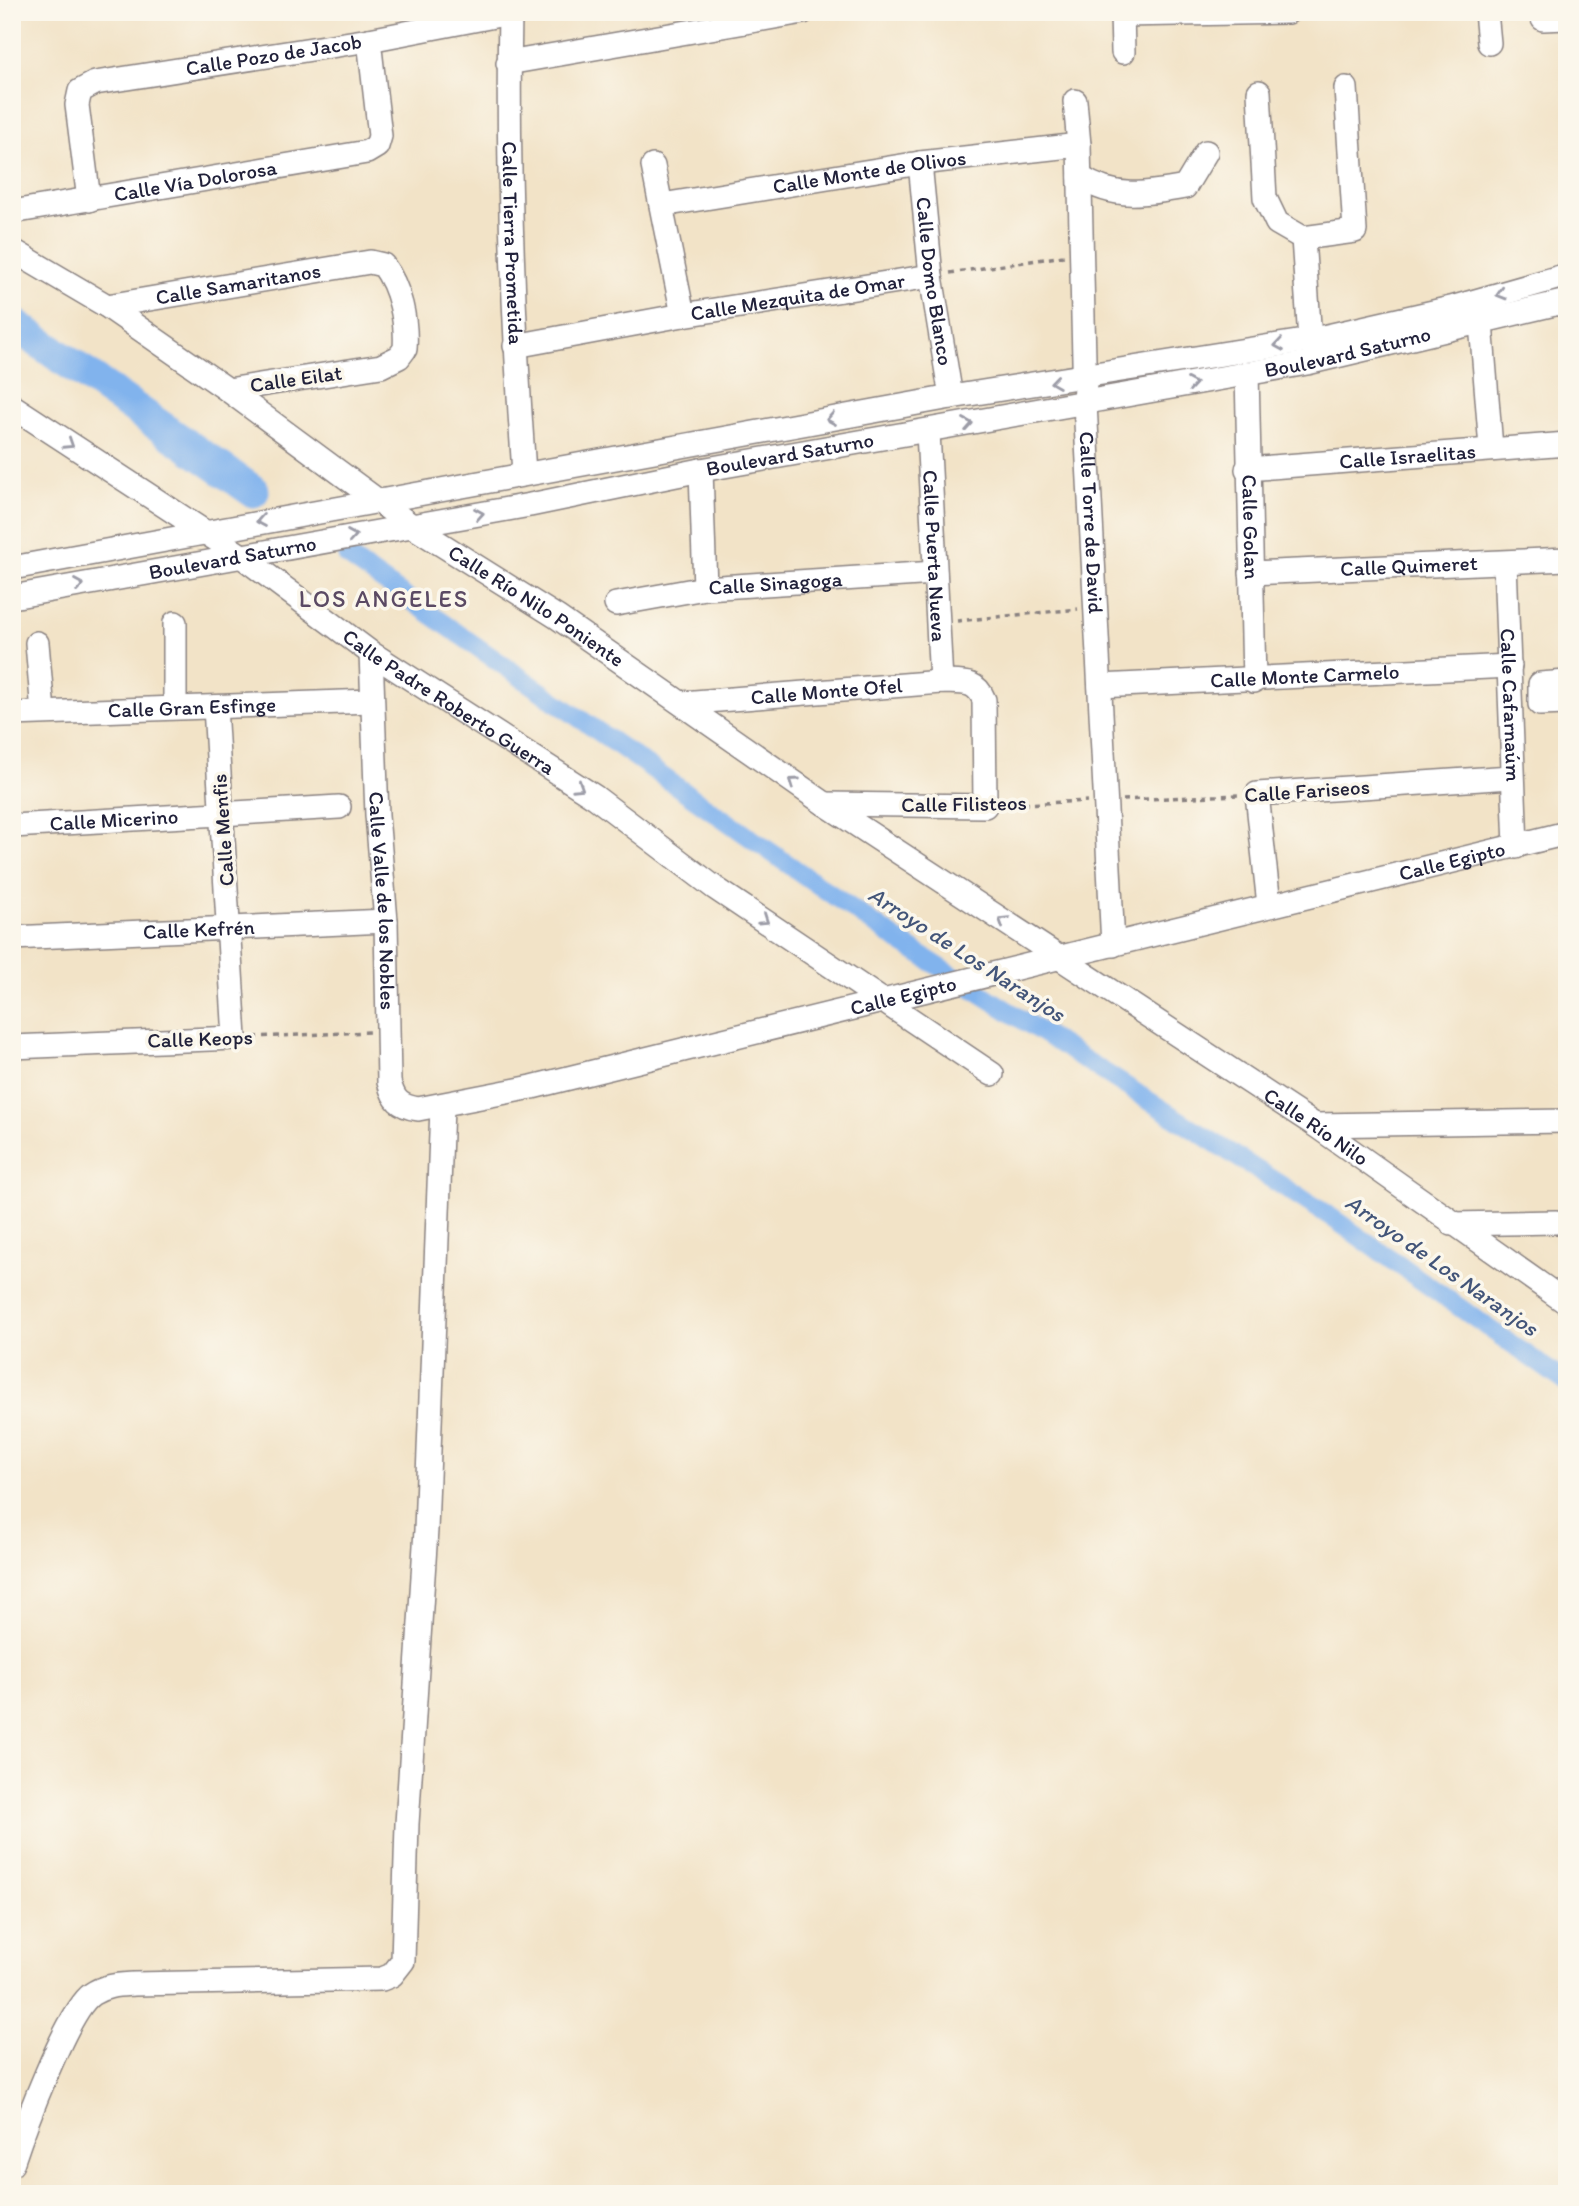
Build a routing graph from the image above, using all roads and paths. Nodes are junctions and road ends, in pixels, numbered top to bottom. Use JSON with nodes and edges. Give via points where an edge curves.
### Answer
{"nodes":[{"id":1,"x":803,"y":12,"type":"edge"},
{"id":2,"x":1289,"y":12,"type":"edge"},
{"id":3,"x":1486,"y":12,"type":"edge"},
{"id":4,"x":510,"y":13,"type":"edge"},
{"id":5,"x":1122,"y":14,"type":"edge"},
{"id":6,"x":1567,"y":18,"type":"edge"},
{"id":7,"x":1543,"y":19,"type":"dead end"},
{"id":8,"x":369,"y":40,"type":"junction"},
{"id":9,"x":1489,"y":43,"type":"dead end"},
{"id":10,"x":1123,"y":52,"type":"dead end"},
{"id":11,"x":508,"y":63,"type":"junction"},
{"id":12,"x":1346,"y":88,"type":"dead end"},
{"id":13,"x":1259,"y":92,"type":"dead end"},
{"id":14,"x":1075,"y":101,"type":"dead end"},
{"id":15,"x":1079,"y":145,"type":"junction"},
{"id":16,"x":1206,"y":152,"type":"dead end"},
{"id":17,"x":920,"y":163,"type":"junction"},
{"id":18,"x":653,"y":166,"type":"dead end"},
{"id":19,"x":1080,"y":177,"type":"junction"},
{"id":20,"x":89,"y":200,"type":"junction"},
{"id":21,"x":662,"y":205,"type":"junction"},
{"id":22,"x":12,"y":212,"type":"edge"},
{"id":23,"x":1303,"y":238,"type":"junction"},
{"id":24,"x":12,"y":250,"type":"edge"},
{"id":25,"x":1081,"y":254,"type":"junction"},
{"id":26,"x":370,"y":262,"type":"joint"},
{"id":27,"x":1567,"y":275,"type":"edge"},
{"id":28,"x":931,"y":276,"type":"junction"},
{"id":29,"x":1567,"y":300,"type":"edge"},
{"id":30,"x":107,"y":306,"type":"junction"},
{"id":31,"x":682,"y":315,"type":"junction"},
{"id":32,"x":1480,"y":323,"type":"junction"},
{"id":33,"x":1310,"y":340,"type":"junction"},
{"id":34,"x":514,"y":346,"type":"junction"},
{"id":35,"x":1247,"y":373,"type":"junction"},
{"id":36,"x":1086,"y":377,"type":"junction"},
{"id":37,"x":228,"y":390,"type":"junction"},
{"id":38,"x":951,"y":397,"type":"junction"},
{"id":39,"x":1085,"y":403,"type":"junction"},
{"id":40,"x":12,"y":407,"type":"edge"},
{"id":41,"x":928,"y":432,"type":"junction"},
{"id":42,"x":1567,"y":444,"type":"edge"},
{"id":43,"x":1491,"y":448,"type":"junction"},
{"id":44,"x":1247,"y":469,"type":"junction"},
{"id":45,"x":701,"y":470,"type":"junction"},
{"id":46,"x":524,"y":473,"type":"junction"},
{"id":47,"x":377,"y":502,"type":"junction"},
{"id":48,"x":412,"y":526,"type":"junction"},
{"id":49,"x":202,"y":531,"type":"junction"},
{"id":50,"x":240,"y":555,"type":"junction"},
{"id":51,"x":1567,"y":559,"type":"edge"},
{"id":52,"x":1505,"y":563,"type":"junction"},
{"id":53,"x":12,"y":568,"type":"edge"},
{"id":54,"x":935,"y":573,"type":"junction"},
{"id":55,"x":1251,"y":573,"type":"junction"},
{"id":56,"x":705,"y":588,"type":"junction"},
{"id":57,"x":12,"y":597,"type":"edge"},
{"id":58,"x":617,"y":604,"type":"dead end"},
{"id":59,"x":1096,"y":608,"type":"junction"},
{"id":60,"x":937,"y":622,"type":"junction"},
{"id":61,"x":174,"y":623,"type":"dead end"},
{"id":62,"x":37,"y":643,"type":"dead end"},
{"id":63,"x":371,"y":653,"type":"junction"},
{"id":64,"x":1510,"y":666,"type":"junction"},
{"id":65,"x":1254,"y":681,"type":"junction"},
{"id":66,"x":941,"y":682,"type":"junction"},
{"id":67,"x":1567,"y":682,"type":"edge"},
{"id":68,"x":1100,"y":686,"type":"junction"},
{"id":69,"x":371,"y":701,"type":"junction"},
{"id":70,"x":682,"y":703,"type":"junction"},
{"id":71,"x":1567,"y":703,"type":"edge"},
{"id":72,"x":176,"y":707,"type":"junction"},
{"id":73,"x":215,"y":707,"type":"junction"},
{"id":74,"x":43,"y":712,"type":"junction"},
{"id":75,"x":12,"y":714,"type":"edge"},
{"id":76,"x":1511,"y":777,"type":"junction"},
{"id":77,"x":1257,"y":794,"type":"junction"},
{"id":78,"x":1103,"y":800,"type":"junction"},
{"id":79,"x":825,"y":804,"type":"junction"},
{"id":80,"x":985,"y":806,"type":"junction"},
{"id":81,"x":339,"y":807,"type":"dead end"},
{"id":82,"x":221,"y":815,"type":"junction"},
{"id":83,"x":12,"y":826,"type":"edge"},
{"id":84,"x":1567,"y":833,"type":"edge"},
{"id":85,"x":1516,"y":847,"type":"junction"},
{"id":86,"x":1269,"y":905,"type":"junction"},
{"id":87,"x":386,"y":921,"type":"junction"},
{"id":88,"x":229,"y":928,"type":"junction"},
{"id":89,"x":12,"y":938,"type":"edge"},
{"id":90,"x":1113,"y":945,"type":"junction"},
{"id":91,"x":1060,"y":959,"type":"junction"},
{"id":92,"x":885,"y":1001,"type":"junction"},
{"id":93,"x":388,"y":1031,"type":"junction"},
{"id":94,"x":235,"y":1038,"type":"junction"},
{"id":95,"x":12,"y":1047,"type":"edge"},
{"id":96,"x":992,"y":1074,"type":"dead end"},
{"id":97,"x":442,"y":1107,"type":"junction"},
{"id":98,"x":1567,"y":1121,"type":"edge"},
{"id":99,"x":1315,"y":1125,"type":"junction"},
{"id":100,"x":1556,"y":1222,"type":"dead end"},
{"id":101,"x":1452,"y":1224,"type":"junction"},
{"id":102,"x":1567,"y":1303,"type":"edge"},
{"id":103,"x":12,"y":2164,"type":"edge"}],
"edges":[{"from":1,"to":11,"type":"street"},
{"from":2,"to":5,"type":"street"},
{"from":3,"to":9,"type":"street"},
{"from":4,"to":8,"type":"street","name":"Calle Pozo de Jacob"},
{"from":4,"to":11,"type":"street","name":"Calle Tierra Prometida"},
{"from":5,"to":10,"type":"street"},
{"from":6,"to":7,"type":"street"},
{"from":8,"to":20,"type":"street","name":"Calle Vía Dolorosa","via":[[380,136],[377,146],[367,152]]},
{"from":8,"to":20,"type":"street","name":"Calle Pozo de Jacob","via":[[95,83],[80,91],[77,105]]},
{"from":11,"to":34,"type":"street","name":"Calle Tierra Prometida"},
{"from":12,"to":23,"type":"street","via":[[1355,231]]},
{"from":13,"to":23,"type":"street","via":[[1265,198],[1277,223]]},
{"from":14,"to":15,"type":"street","name":"Calle Torre de David"},
{"from":15,"to":17,"type":"street","name":"Calle Monte de Olivos"},
{"from":15,"to":19,"type":"street","name":"Calle Torre de David"},
{"from":16,"to":19,"type":"street","via":[[1185,187],[1143,195],[1098,190]]},
{"from":17,"to":21,"type":"street","name":"Calle Monte de Olivos"},
{"from":17,"to":28,"type":"street","name":"Calle Domo Blanco"},
{"from":18,"to":21,"type":"street"},
{"from":19,"to":25,"type":"street","name":"Calle Torre de David"},
{"from":20,"to":22,"type":"street","name":"Calle Vía Dolorosa"},
{"from":21,"to":31,"type":"street"},
{"from":23,"to":33,"type":"street"},
{"from":24,"to":30,"type":"street","name":"Calle Río Nilo Poniente"},
{"from":25,"to":28,"type":"path","name":"Calle Mezquita de Omar"},
{"from":25,"to":36,"type":"street","name":"Calle Torre de David"},
{"from":26,"to":30,"type":"street","name":"Calle Samaritanos"},
{"from":26,"to":37,"type":"street","name":"Calle Eilat","via":[[383,265],[392,277],[405,335],[405,349],[399,357],[381,366]]},
{"from":27,"to":33,"type":"street","name":"Boulevard Saturno","one_way":true,"via":[[1451,308]]},
{"from":28,"to":31,"type":"street","name":"Calle Mezquita de Omar"},
{"from":28,"to":38,"type":"street","name":"Calle Domo Blanco"},
{"from":29,"to":32,"type":"street","name":"Boulevard Saturno"},
{"from":30,"to":37,"type":"street","name":"Calle Río Nilo Poniente"},
{"from":31,"to":34,"type":"street","name":"Calle Mezquita de Omar"},
{"from":32,"to":35,"type":"street","name":"Boulevard Saturno"},
{"from":32,"to":43,"type":"street"},
{"from":33,"to":36,"type":"street","name":"Boulevard Saturno","one_way":true},
{"from":34,"to":46,"type":"street","name":"Calle Tierra Prometida"},
{"from":39,"to":35,"type":"street","name":"Boulevard Saturno","one_way":true},
{"from":35,"to":44,"type":"street","name":"Calle Golan"},
{"from":36,"to":38,"type":"street","name":"Boulevard Saturno","one_way":true},
{"from":36,"to":39,"type":"street","name":"Calle Torre de David"},
{"from":37,"to":47,"type":"street","name":"Calle Río Nilo Poniente"},
{"from":38,"to":46,"type":"street","name":"Boulevard Saturno","one_way":true},
{"from":41,"to":39,"type":"street","name":"Boulevard Saturno","one_way":true},
{"from":39,"to":59,"type":"street","name":"Calle Torre de David"},
{"from":40,"to":49,"type":"street","name":"Calle Padre Roberto Guerra","one_way":true},
{"from":41,"to":45,"type":"street","name":"Boulevard Saturno"},
{"from":41,"to":54,"type":"street","name":"Calle Puerta Nueva"},
{"from":42,"to":43,"type":"street","name":"Calle Israelitas"},
{"from":43,"to":44,"type":"street","name":"Calle Israelitas"},
{"from":44,"to":55,"type":"street","name":"Calle Golan"},
{"from":48,"to":45,"type":"street","name":"Boulevard Saturno","one_way":true},
{"from":45,"to":56,"type":"street"},
{"from":46,"to":47,"type":"street","name":"Boulevard Saturno"},
{"from":47,"to":48,"type":"street","name":"Calle Río Nilo Poniente"},
{"from":47,"to":49,"type":"street","name":"Boulevard Saturno","one_way":true},
{"from":50,"to":48,"type":"street","name":"Boulevard Saturno","one_way":true},
{"from":48,"to":70,"type":"street","name":"Calle Río Nilo Poniente"},
{"from":49,"to":50,"type":"street","name":"Calle Padre Roberto Guerra"},
{"from":49,"to":53,"type":"street","name":"Boulevard Saturno"},
{"from":57,"to":50,"type":"street","name":"Boulevard Saturno","one_way":true},
{"from":50,"to":63,"type":"street","name":"Calle Padre Roberto Guerra"},
{"from":51,"to":52,"type":"street","name":"Calle Quimeret"},
{"from":52,"to":55,"type":"street","name":"Calle Quimeret"},
{"from":52,"to":64,"type":"street","name":"Calle Cafarnaúm"},
{"from":54,"to":56,"type":"street","name":"Calle Sinagoga"},
{"from":54,"to":60,"type":"street","name":"Calle Puerta Nueva"},
{"from":55,"to":65,"type":"street","name":"Calle Golan"},
{"from":56,"to":58,"type":"street","name":"Calle Sinagoga"},
{"from":59,"to":60,"type":"path"},
{"from":59,"to":68,"type":"street","name":"Calle Torre de David"},
{"from":60,"to":66,"type":"street","name":"Calle Puerta Nueva"},
{"from":61,"to":72,"type":"street"},
{"from":62,"to":74,"type":"street"},
{"from":63,"to":69,"type":"street","name":"Calle Valle de los Nobles"},
{"from":63,"to":92,"type":"street","name":"Calle Padre Roberto Guerra","one_way":true,"via":[[595,797],[715,888]]},
{"from":64,"to":65,"type":"street","name":"Calle Monte Carmelo"},
{"from":64,"to":76,"type":"street","name":"Calle Cafarnaúm"},
{"from":65,"to":68,"type":"street","name":"Calle Monte Carmelo"},
{"from":66,"to":70,"type":"street","name":"Calle Monte Ofel"},
{"from":66,"to":80,"type":"street","name":"Calle Monte Ofel","via":[[972,683],[984,701]]},
{"from":67,"to":71,"type":"street","via":[[1540,684],[1540,704]]},
{"from":68,"to":78,"type":"street","name":"Calle Torre de David"},
{"from":69,"to":73,"type":"street","name":"Calle Gran Esfinge"},
{"from":69,"to":87,"type":"street","name":"Calle Valle de los Nobles"},
{"from":79,"to":70,"type":"street","name":"Calle Río Nilo Poniente","one_way":true},
{"from":72,"to":73,"type":"street","name":"Calle Gran Esfinge"},
{"from":72,"to":74,"type":"street","name":"Calle Gran Esfinge"},
{"from":73,"to":82,"type":"street","name":"Calle Menfis"},
{"from":74,"to":75,"type":"street","name":"Calle Gran Esfinge"},
{"from":76,"to":77,"type":"street","name":"Calle Fariseos"},
{"from":76,"to":85,"type":"street","name":"Calle Cafarnaúm"},
{"from":77,"to":78,"type":"path","name":"Calle Fariseos"},
{"from":77,"to":86,"type":"street"},
{"from":78,"to":80,"type":"path","name":"Calle Filisteos"},
{"from":78,"to":90,"type":"street","name":"Calle Torre de David"},
{"from":79,"to":80,"type":"street","name":"Calle Filisteos"},
{"from":91,"to":79,"type":"street","name":"Calle Río Nilo Poniente","one_way":true},
{"from":81,"to":82,"type":"street","name":"Calle Micerino"},
{"from":82,"to":83,"type":"street","name":"Calle Micerino"},
{"from":82,"to":88,"type":"street","name":"Calle Menfis"},
{"from":84,"to":85,"type":"street","name":"Calle Egipto"},
{"from":85,"to":86,"type":"street","name":"Calle Egipto"},
{"from":86,"to":90,"type":"street","name":"Calle Egipto"},
{"from":87,"to":88,"type":"street","name":"Calle Kefrén"},
{"from":87,"to":93,"type":"street","name":"Calle Valle de los Nobles"},
{"from":88,"to":89,"type":"street","name":"Calle Kefrén"},
{"from":88,"to":94,"type":"street","name":"Calle Menfis"},
{"from":90,"to":91,"type":"street","name":"Calle Egipto"},
{"from":91,"to":92,"type":"street","name":"Calle Egipto"},
{"from":91,"to":99,"type":"street","name":"Calle Río Nilo"},
{"from":92,"to":96,"type":"street","name":"Calle Padre Roberto Guerra"},
{"from":92,"to":97,"type":"street","name":"Calle Egipto"},
{"from":93,"to":94,"type":"path","name":"Calle Keops"},
{"from":93,"to":97,"type":"street","name":"Calle Valle de los Nobles","via":[[393,1096],[402,1106]]},
{"from":94,"to":95,"type":"street","name":"Calle Keops"},
{"from":97,"to":103,"type":"street","via":[[403,1961],[393,1975],[382,1979],[134,1984],[93,1994],[60,2047]]},
{"from":98,"to":99,"type":"street"},
{"from":99,"to":101,"type":"street","name":"Calle Río Nilo"},
{"from":100,"to":101,"type":"street"},
{"from":101,"to":102,"type":"street","name":"Calle Río Nilo"}]}
